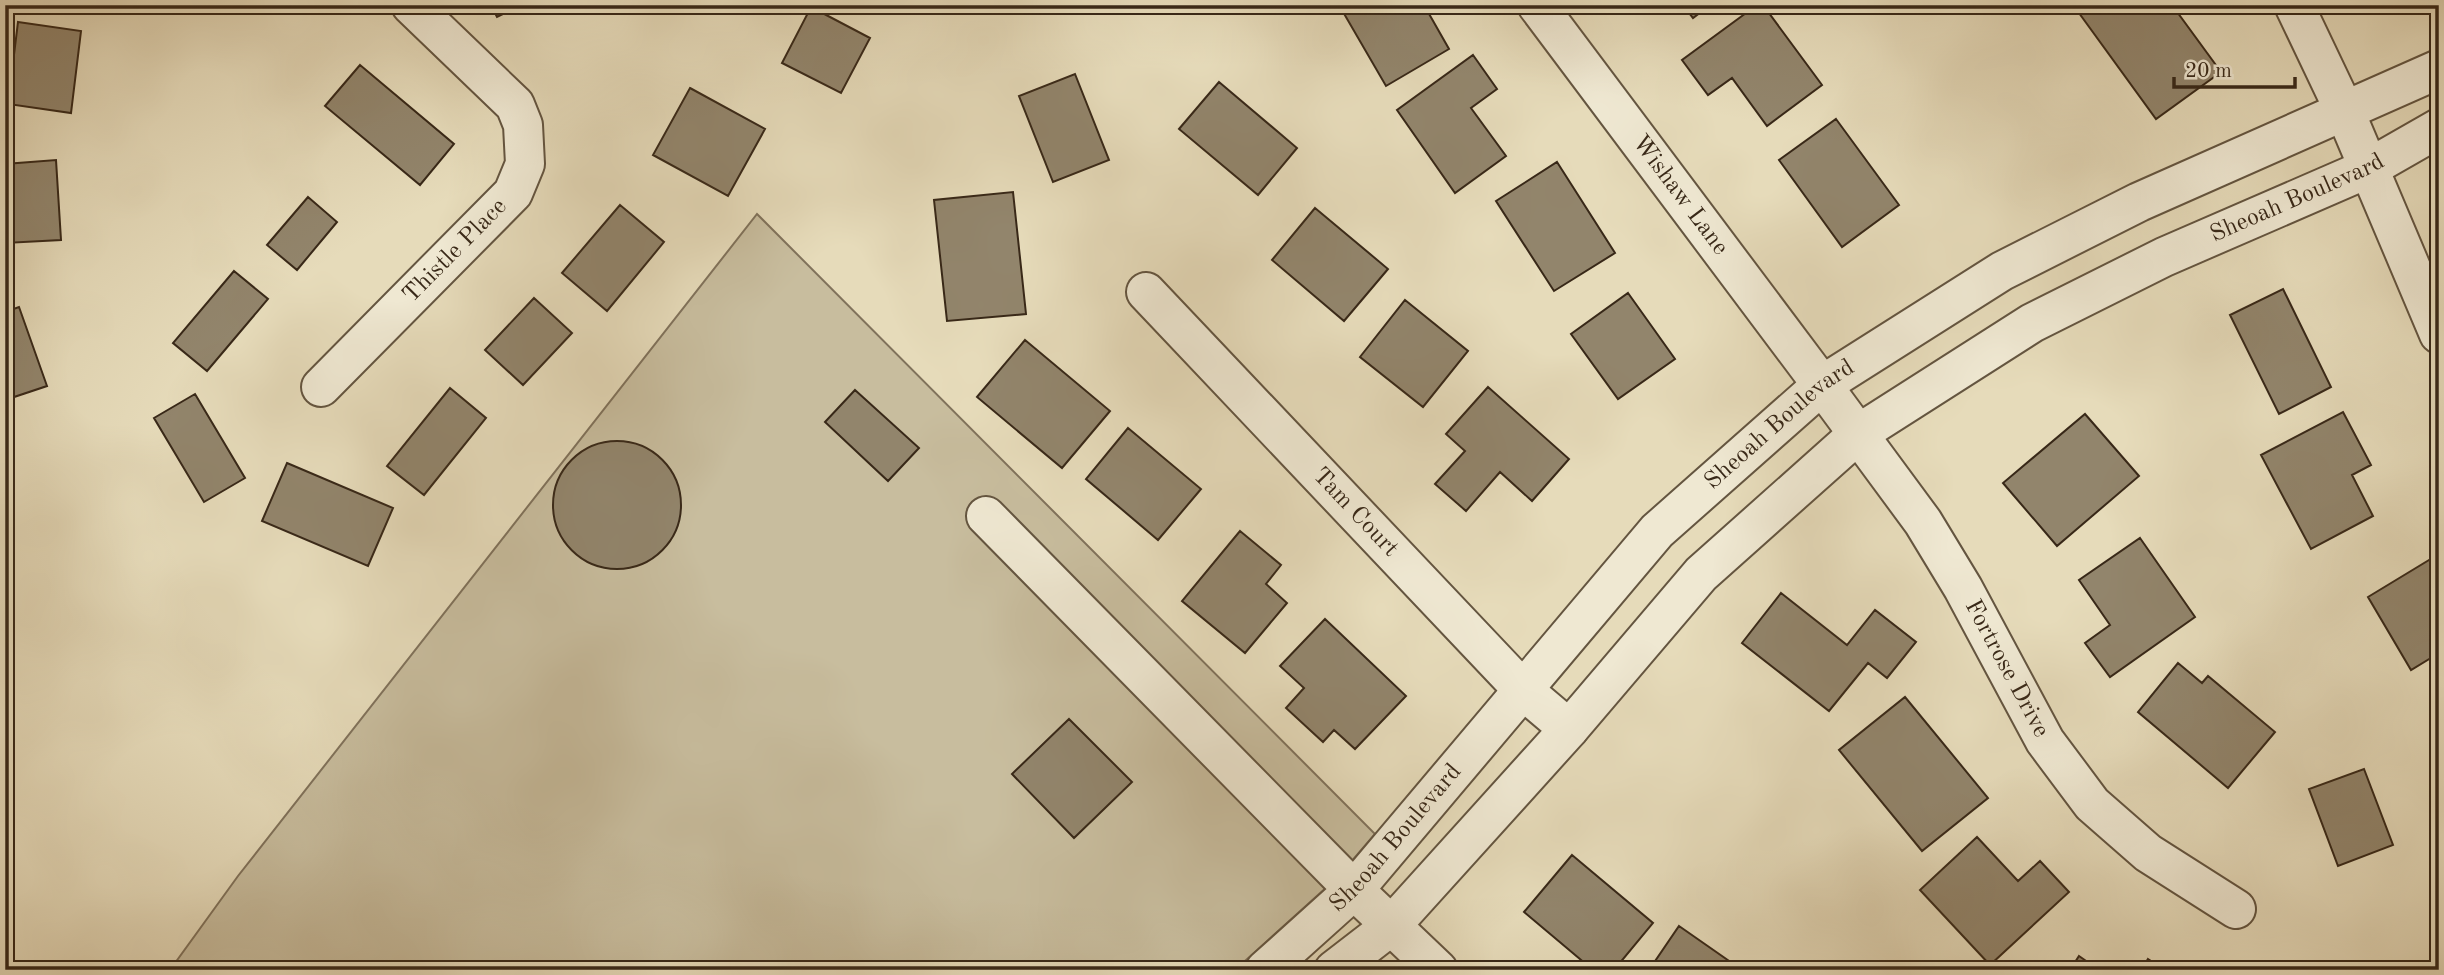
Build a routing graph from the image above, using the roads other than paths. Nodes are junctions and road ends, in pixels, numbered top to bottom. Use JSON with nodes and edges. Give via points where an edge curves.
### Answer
{"nodes":[{"id":1,"x":411,"y":5,"type":"edge"},
{"id":2,"x":1536,"y":5,"type":"edge"},
{"id":3,"x":2294,"y":5,"type":"edge"},
{"id":4,"x":2439,"y":69,"type":"edge"},
{"id":5,"x":2345,"y":112,"type":"junction"},
{"id":6,"x":2439,"y":128,"type":"edge"},
{"id":7,"x":2369,"y":168,"type":"junction"},
{"id":8,"x":1146,"y":292,"type":"dead end"},
{"id":9,"x":2439,"y":334,"type":"edge"},
{"id":10,"x":1822,"y":384,"type":"junction"},
{"id":11,"x":321,"y":387,"type":"dead end"},
{"id":12,"x":1858,"y":434,"type":"junction"},
{"id":13,"x":986,"y":516,"type":"dead end"},
{"id":14,"x":1523,"y":690,"type":"junction"},
{"id":15,"x":1569,"y":729,"type":"junction"},
{"id":16,"x":1354,"y":890,"type":"junction"},
{"id":17,"x":2236,"y":909,"type":"dead end"},
{"id":18,"x":1391,"y":926,"type":"junction"},
{"id":19,"x":1265,"y":970,"type":"edge"},
{"id":20,"x":1334,"y":970,"type":"edge"},
{"id":21,"x":1438,"y":970,"type":"edge"}],
"edges":[{"from":1,"to":11,"type":"street","name":"Thistle Place","via":[[515,105],[523,125],[525,164],[513,193]]},
{"from":2,"to":10,"type":"street","name":"Wishaw Lane"},
{"from":3,"to":5,"type":"street"},
{"from":4,"to":5,"type":"street","name":"Sheoah Boulevard"},
{"from":5,"to":7,"type":"street"},
{"from":5,"to":10,"type":"street","name":"Sheoah Boulevard","via":[[2139,202],[2002,271]]},
{"from":6,"to":7,"type":"street","name":"Sheoah Boulevard"},
{"from":7,"to":9,"type":"street"},
{"from":7,"to":12,"type":"street","name":"Sheoah Boulevard","via":[[2164,257],[2032,323]]},
{"from":8,"to":14,"type":"street","name":"Tam Court"},
{"from":10,"to":12,"type":"street","name":"Fortrose Drive"},
{"from":10,"to":14,"type":"street","name":"Sheoah Boulevard","via":[[1657,531]]},
{"from":12,"to":15,"type":"street","name":"Sheoah Boulevard","via":[[1701,574]]},
{"from":12,"to":17,"type":"street","name":"Fortrose Drive","via":[[1923,522],[2045,741],[2092,804],[2148,853]]},
{"from":13,"to":16,"type":"street"},
{"from":14,"to":15,"type":"street","name":"Tam Court"},
{"from":14,"to":16,"type":"street","name":"Sheoah Boulevard"},
{"from":15,"to":18,"type":"street","name":"Sheoah Boulevard"},
{"from":16,"to":18,"type":"street"},
{"from":16,"to":19,"type":"street","name":"Sheoah Boulevard"},
{"from":18,"to":20,"type":"street","name":"Sheoah Boulevard"},
{"from":18,"to":21,"type":"street"}]}
